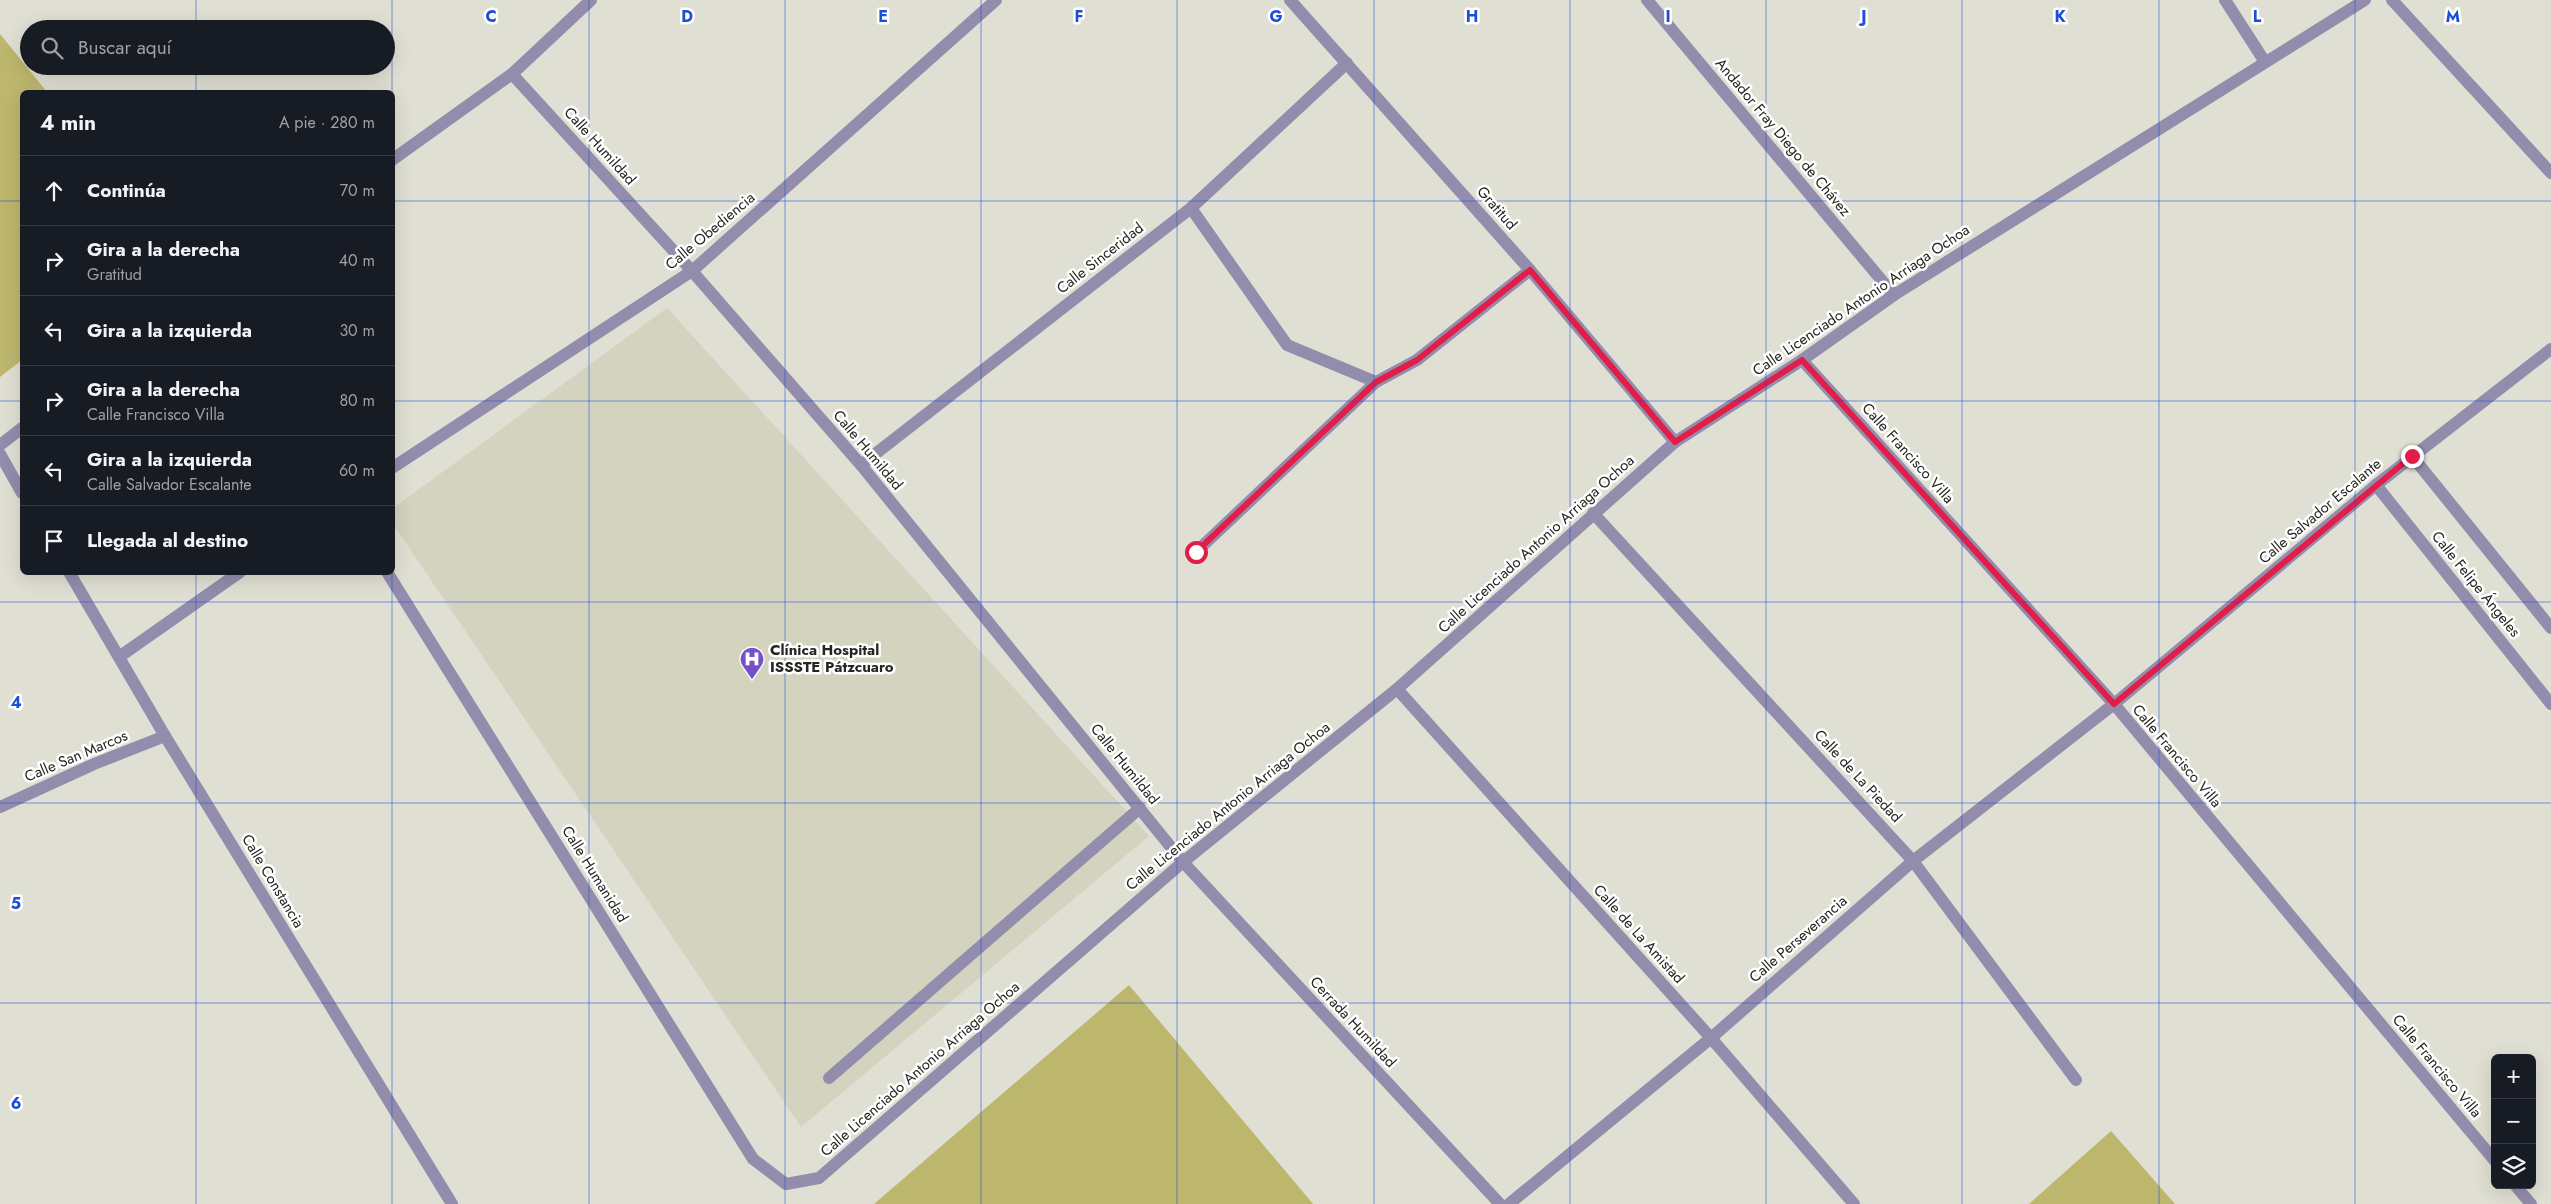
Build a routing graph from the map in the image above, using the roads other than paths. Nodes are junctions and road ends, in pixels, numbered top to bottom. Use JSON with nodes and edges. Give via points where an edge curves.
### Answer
{"nodes":[{"id":1,"x":591,"y":0,"type":"edge"},
{"id":2,"x":996,"y":0,"type":"edge"},
{"id":3,"x":1290,"y":0,"type":"edge"},
{"id":4,"x":1646,"y":0,"type":"edge"},
{"id":5,"x":2225,"y":0,"type":"edge"},
{"id":6,"x":2365,"y":0,"type":"edge"},
{"id":7,"x":2392,"y":0,"type":"edge"},
{"id":8,"x":2265,"y":62,"type":"junction"},
{"id":9,"x":1347,"y":63,"type":"junction"},
{"id":10,"x":512,"y":74,"type":"junction"},
{"id":11,"x":395,"y":158,"type":"edge"},
{"id":12,"x":2551,"y":173,"type":"edge"},
{"id":13,"x":1191,"y":208,"type":"junction"},
{"id":14,"x":1530,"y":270,"type":"junction"},
{"id":15,"x":692,"y":271,"type":"junction"},
{"id":16,"x":1894,"y":295,"type":"junction"},
{"id":17,"x":2551,"y":349,"type":"edge"},
{"id":18,"x":1802,"y":360,"type":"junction"},
{"id":19,"x":1376,"y":382,"type":"junction"},
{"id":20,"x":20,"y":429,"type":"edge"},
{"id":21,"x":1675,"y":442,"type":"junction"},
{"id":22,"x":0,"y":444,"type":"edge"},
{"id":23,"x":0,"y":454,"type":"edge"},
{"id":24,"x":2412,"y":456,"type":"junction"},
{"id":25,"x":861,"y":465,"type":"junction"},
{"id":26,"x":395,"y":466,"type":"edge"},
{"id":27,"x":2376,"y":485,"type":"junction"},
{"id":28,"x":20,"y":489,"type":"edge"},
{"id":29,"x":1593,"y":513,"type":"junction"},
{"id":30,"x":1196,"y":552,"type":"dead end"},
{"id":31,"x":71,"y":575,"type":"edge"},
{"id":32,"x":236,"y":575,"type":"edge"},
{"id":33,"x":389,"y":575,"type":"edge"},
{"id":34,"x":2551,"y":628,"type":"edge"},
{"id":35,"x":119,"y":657,"type":"junction"},
{"id":36,"x":1397,"y":689,"type":"junction"},
{"id":37,"x":2114,"y":704,"type":"junction"},
{"id":38,"x":2551,"y":704,"type":"edge"},
{"id":39,"x":165,"y":736,"type":"junction"},
{"id":40,"x":0,"y":806,"type":"edge"},
{"id":41,"x":1140,"y":808,"type":"junction"},
{"id":42,"x":1913,"y":860,"type":"junction"},
{"id":43,"x":1183,"y":862,"type":"junction"},
{"id":44,"x":1711,"y":1038,"type":"junction"},
{"id":45,"x":829,"y":1078,"type":"dead end"},
{"id":46,"x":2076,"y":1080,"type":"dead end"},
{"id":47,"x":2491,"y":1156,"type":"edge"},
{"id":48,"x":786,"y":1184,"type":"joint"},
{"id":49,"x":2518,"y":1189,"type":"edge"},
{"id":50,"x":452,"y":1204,"type":"edge"},
{"id":51,"x":1500,"y":1204,"type":"edge"},
{"id":52,"x":1509,"y":1204,"type":"edge"},
{"id":53,"x":1854,"y":1204,"type":"edge"},
{"id":54,"x":2531,"y":1204,"type":"edge"}],
"edges":[{"from":1,"to":10,"type":"street"},
{"from":2,"to":15,"type":"street","name":"Calle Obediencia"},
{"from":3,"to":9,"type":"street","name":"Gratitud"},
{"from":4,"to":16,"type":"street","name":"Andador Fray Diego de Chávez"},
{"from":5,"to":8,"type":"street"},
{"from":6,"to":8,"type":"street","name":"Calle Licenciado Antonio Arriaga Ochoa"},
{"from":7,"to":12,"type":"street"},
{"from":8,"to":16,"type":"street","name":"Calle Licenciado Antonio Arriaga Ochoa"},
{"from":9,"to":13,"type":"street","name":"Calle Sinceridad"},
{"from":9,"to":14,"type":"street","name":"Gratitud"},
{"from":10,"to":11,"type":"street"},
{"from":10,"to":15,"type":"street","name":"Calle Humildad"},
{"from":13,"to":19,"type":"street","via":[[1287,345]]},
{"from":13,"to":25,"type":"street","name":"Calle Sinceridad"},
{"from":14,"to":19,"type":"street","via":[[1417,360]]},
{"from":14,"to":21,"type":"street","name":"Gratitud"},
{"from":15,"to":25,"type":"street","name":"Calle Humildad"},
{"from":15,"to":26,"type":"street","name":"Calle Obediencia"},
{"from":16,"to":18,"type":"street","name":"Calle Licenciado Antonio Arriaga Ochoa"},
{"from":17,"to":24,"type":"street","name":"Calle Salvador Escalante"},
{"from":18,"to":21,"type":"street","name":"Calle Licenciado Antonio Arriaga Ochoa"},
{"from":18,"to":37,"type":"street","name":"Calle Francisco Villa"},
{"from":19,"to":30,"type":"street"},
{"from":20,"to":22,"type":"street"},
{"from":21,"to":29,"type":"street","name":"Calle Licenciado Antonio Arriaga Ochoa"},
{"from":23,"to":28,"type":"street"},
{"from":24,"to":27,"type":"street","name":"Calle Salvador Escalante"},
{"from":24,"to":34,"type":"street","name":"Calle Felipe Ángeles"},
{"from":25,"to":41,"type":"street","name":"Calle Humildad"},
{"from":27,"to":37,"type":"street","name":"Calle Salvador Escalante"},
{"from":27,"to":38,"type":"street","name":"Calle Felipe Ángeles"},
{"from":29,"to":36,"type":"street","name":"Calle Licenciado Antonio Arriaga Ochoa"},
{"from":29,"to":42,"type":"street","name":"Calle de La Piedad"},
{"from":31,"to":35,"type":"street","name":"Calle Constancia"},
{"from":32,"to":35,"type":"street"},
{"from":33,"to":48,"type":"street","name":"Calle Humanidad","via":[[753,1158]]},
{"from":35,"to":39,"type":"street","name":"Calle Constancia"},
{"from":36,"to":43,"type":"street","name":"Calle Licenciado Antonio Arriaga Ochoa"},
{"from":36,"to":44,"type":"street","name":"Calle de La Amistad"},
{"from":37,"to":42,"type":"street","name":"Calle Perseverancia"},
{"from":37,"to":47,"type":"street","name":"Calle Francisco Villa"},
{"from":39,"to":40,"type":"street","name":"Calle San Marcos"},
{"from":39,"to":50,"type":"street","name":"Calle Constancia"},
{"from":41,"to":43,"type":"street","name":"Calle Humildad"},
{"from":41,"to":45,"type":"street"},
{"from":42,"to":44,"type":"street","name":"Calle Perseverancia"},
{"from":42,"to":46,"type":"street","name":"Calle de La Piedad"},
{"from":43,"to":48,"type":"street","name":"Calle Licenciado Antonio Arriaga Ochoa","via":[[819,1178]]},
{"from":43,"to":51,"type":"street","name":"Cerrada Humildad"},
{"from":44,"to":52,"type":"street","name":"Calle Perseverancia"},
{"from":44,"to":53,"type":"street","name":"Calle de La Amistad"},
{"from":49,"to":54,"type":"street"}]}
